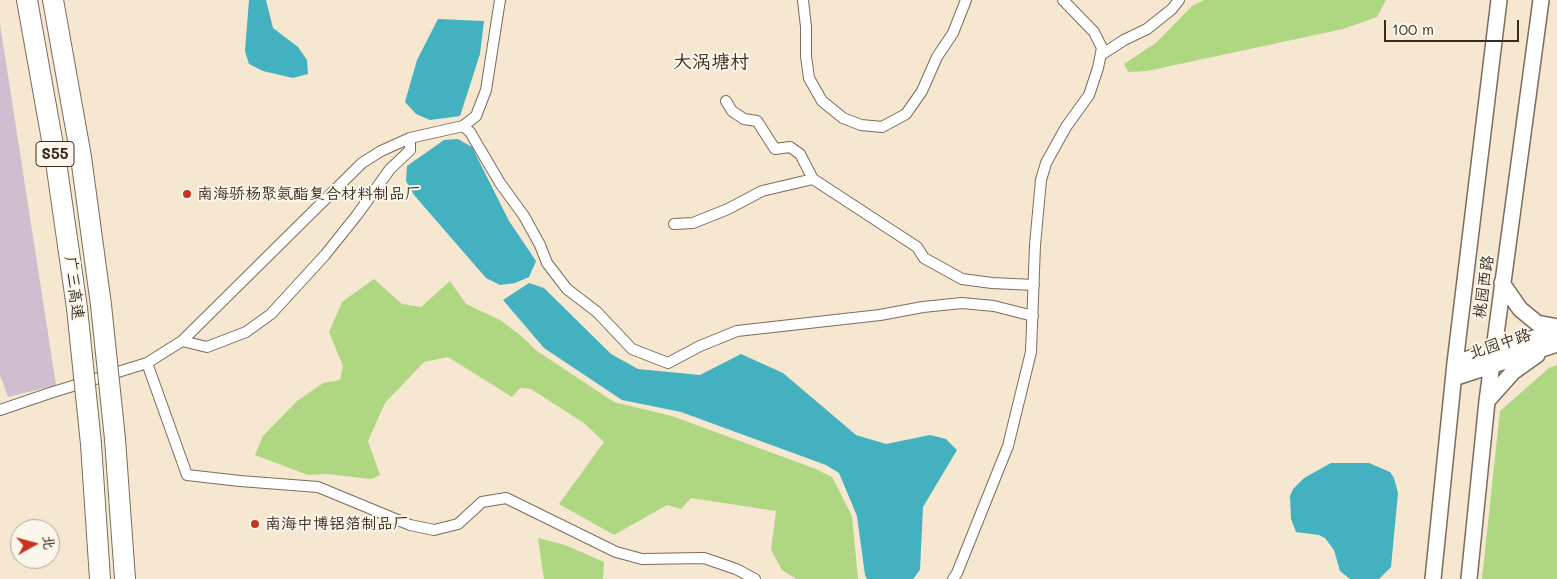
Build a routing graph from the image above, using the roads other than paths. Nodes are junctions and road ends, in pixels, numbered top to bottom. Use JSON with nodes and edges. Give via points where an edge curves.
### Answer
{"nodes":[{"id":1,"x":27,"y":0,"type":"edge"},
{"id":2,"x":53,"y":0,"type":"edge"},
{"id":3,"x":500,"y":0,"type":"edge"},
{"id":4,"x":803,"y":0,"type":"edge"},
{"id":5,"x":966,"y":0,"type":"edge"},
{"id":6,"x":1063,"y":0,"type":"edge"},
{"id":7,"x":1179,"y":0,"type":"edge"},
{"id":8,"x":1499,"y":0,"type":"edge"},
{"id":9,"x":1541,"y":0,"type":"edge"},
{"id":10,"x":1101,"y":56,"type":"junction"},
{"id":11,"x":726,"y":101,"type":"dead end"},
{"id":12,"x":463,"y":126,"type":"junction"},
{"id":13,"x":410,"y":138,"type":"junction"},
{"id":14,"x":813,"y":179,"type":"junction"},
{"id":15,"x":674,"y":224,"type":"dead end"},
{"id":16,"x":1502,"y":283,"type":"junction"},
{"id":17,"x":1034,"y":285,"type":"junction"},
{"id":18,"x":1033,"y":316,"type":"junction"},
{"id":19,"x":1557,"y":329,"type":"edge"},
{"id":20,"x":182,"y":341,"type":"junction"},
{"id":21,"x":1553,"y":345,"type":"edge"},
{"id":22,"x":1492,"y":358,"type":"junction"},
{"id":23,"x":147,"y":363,"type":"junction"},
{"id":24,"x":1455,"y":371,"type":"junction"},
{"id":25,"x":1487,"y":401,"type":"junction"},
{"id":26,"x":0,"y":410,"type":"edge"},
{"id":27,"x":100,"y":579,"type":"edge"},
{"id":28,"x":125,"y":579,"type":"edge"},
{"id":29,"x":755,"y":579,"type":"edge"},
{"id":30,"x":953,"y":579,"type":"edge"},
{"id":31,"x":1433,"y":579,"type":"edge"},
{"id":32,"x":1469,"y":579,"type":"edge"}],
"edges":[{"from":1,"to":27,"type":"highway","name":"广三高速","number":"S55","bridge":true,"via":[[56,162],[77,308]]},
{"from":2,"to":28,"type":"highway","name":"广三高速","number":"S55","bridge":true,"via":[[81,157],[101,305]]},
{"from":3,"to":12,"type":"street","via":[[486,90],[476,116]]},
{"from":4,"to":5,"type":"street","via":[[809,78],[822,101],[843,118],[861,125],[882,127],[906,114],[922,91]]},
{"from":6,"to":10,"type":"street","via":[[1094,32],[1102,48]]},
{"from":7,"to":10,"type":"street","via":[[1147,29]]},
{"from":8,"to":24,"type":"main road","name":"桃园西路"},
{"from":9,"to":16,"type":"main road","name":"桃园西路"},
{"from":10,"to":17,"type":"street","via":[[1089,95],[1066,127],[1046,163],[1041,180]]},
{"from":11,"to":14,"type":"street","via":[[738,115],[757,121],[775,149],[790,146],[800,154]]},
{"from":12,"to":13,"type":"street"},
{"from":12,"to":18,"type":"street","via":[[524,216],[547,263],[567,289],[597,312],[632,349],[668,363],[737,331],[923,307],[962,303],[994,306]]},
{"from":13,"to":20,"type":"street","via":[[362,163]]},
{"from":13,"to":20,"type":"street","via":[[410,150],[390,169],[325,255],[271,314],[246,332],[207,347]]},
{"from":14,"to":15,"type":"street","via":[[762,191],[693,223]]},
{"from":14,"to":17,"type":"street","via":[[918,247],[924,258],[962,279]]},
{"from":16,"to":19,"type":"main road","via":[[1520,309],[1537,323]]},
{"from":16,"to":22,"type":"main road","name":"桃园西路"},
{"from":17,"to":18,"type":"street"},
{"from":18,"to":30,"type":"street","via":[[1031,352],[1008,446]]},
{"from":19,"to":22,"type":"main road","name":"北园中路"},
{"from":20,"to":23,"type":"street"},
{"from":21,"to":22,"type":"main road","name":"北园中路"},
{"from":21,"to":25,"type":"main road","via":[[1513,372]]},
{"from":22,"to":24,"type":"main road","name":"北园中路"},
{"from":22,"to":25,"type":"main road","name":"桃园西路"},
{"from":23,"to":26,"type":"street"},
{"from":23,"to":29,"type":"street","via":[[187,475],[318,487],[410,526],[434,530],[458,524],[482,502],[506,498],[616,552],[642,559],[704,558]]},
{"from":24,"to":31,"type":"main road","name":"桃园西路"},
{"from":25,"to":32,"type":"main road","name":"桃园西路"}]}
